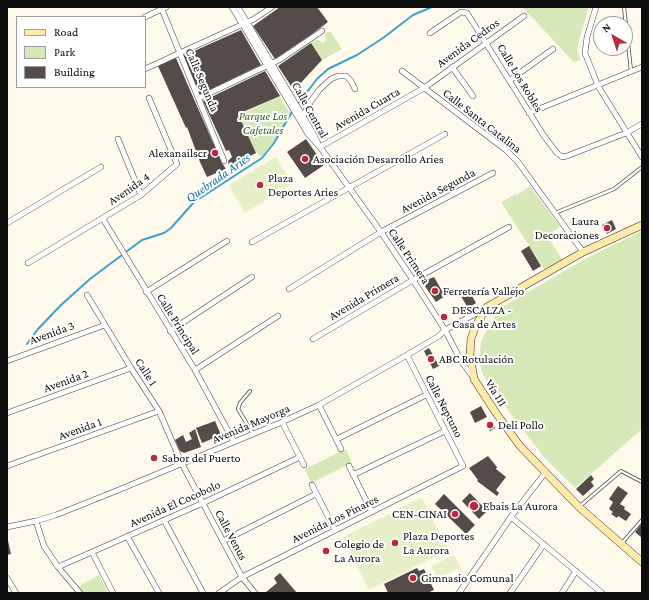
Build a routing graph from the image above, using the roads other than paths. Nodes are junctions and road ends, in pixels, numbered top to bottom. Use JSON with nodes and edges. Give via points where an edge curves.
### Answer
{"nodes":[{"id":1,"x":232,"y":7,"type":"edge"},
{"id":2,"x":238,"y":7,"type":"edge"},
{"id":3,"x":272,"y":7,"type":"edge"},
{"id":4,"x":596,"y":7,"type":"edge"},
{"id":5,"x":624,"y":7,"type":"edge"},
{"id":6,"x":163,"y":8,"type":"edge"},
{"id":7,"x":146,"y":16,"type":"edge"},
{"id":8,"x":524,"y":16,"type":"dead end"},
{"id":9,"x":245,"y":24,"type":"junction"},
{"id":10,"x":322,"y":32,"type":"dead end"},
{"id":11,"x":430,"y":33,"type":"dead end"},
{"id":12,"x":487,"y":42,"type":"junction"},
{"id":13,"x":553,"y":49,"type":"dead end"},
{"id":14,"x":179,"y":53,"type":"junction"},
{"id":15,"x":270,"y":65,"type":"junction"},
{"id":16,"x":452,"y":67,"type":"junction"},
{"id":17,"x":642,"y":67,"type":"edge"},
{"id":18,"x":146,"y":69,"type":"edge"},
{"id":19,"x":402,"y":71,"type":"dead end"},
{"id":20,"x":631,"y":72,"type":"junction"},
{"id":21,"x":510,"y":80,"type":"junction"},
{"id":22,"x":598,"y":86,"type":"junction"},
{"id":23,"x":424,"y":88,"type":"junction"},
{"id":24,"x":355,"y":89,"type":"dead end"},
{"id":25,"x":473,"y":96,"type":"dead end"},
{"id":26,"x":149,"y":98,"type":"dead end"},
{"id":27,"x":199,"y":98,"type":"junction"},
{"id":28,"x":297,"y":112,"type":"junction"},
{"id":29,"x":529,"y":113,"type":"junction"},
{"id":30,"x":303,"y":116,"type":"junction"},
{"id":31,"x":642,"y":124,"type":"edge"},
{"id":32,"x":626,"y":133,"type":"junction"},
{"id":33,"x":445,"y":134,"type":"dead end"},
{"id":34,"x":118,"y":139,"type":"dead end"},
{"id":35,"x":320,"y":147,"type":"junction"},
{"id":36,"x":642,"y":157,"type":"edge"},
{"id":37,"x":224,"y":161,"type":"dead end"},
{"id":38,"x":642,"y":167,"type":"edge"},
{"id":39,"x":101,"y":168,"type":"dead end"},
{"id":40,"x":493,"y":173,"type":"dead end"},
{"id":41,"x":350,"y":187,"type":"junction"},
{"id":42,"x":141,"y":195,"type":"junction"},
{"id":43,"x":554,"y":213,"type":"junction"},
{"id":44,"x":102,"y":219,"type":"junction"},
{"id":45,"x":7,"y":223,"type":"edge"},
{"id":46,"x":642,"y":225,"type":"edge"},
{"id":47,"x":509,"y":227,"type":"dead end"},
{"id":48,"x":381,"y":232,"type":"junction"},
{"id":49,"x":227,"y":241,"type":"dead end"},
{"id":50,"x":252,"y":242,"type":"dead end"},
{"id":51,"x":583,"y":252,"type":"junction"},
{"id":52,"x":28,"y":263,"type":"dead end"},
{"id":53,"x":252,"y":277,"type":"dead end"},
{"id":54,"x":413,"y":280,"type":"junction"},
{"id":55,"x":288,"y":289,"type":"dead end"},
{"id":56,"x":146,"y":292,"type":"junction"},
{"id":57,"x":87,"y":295,"type":"dead end"},
{"id":58,"x":487,"y":307,"type":"junction"},
{"id":59,"x":278,"y":316,"type":"dead end"},
{"id":60,"x":105,"y":325,"type":"junction"},
{"id":61,"x":170,"y":330,"type":"junction"},
{"id":62,"x":445,"y":330,"type":"junction"},
{"id":63,"x":313,"y":339,"type":"dead end"},
{"id":64,"x":407,"y":355,"type":"junction"},
{"id":65,"x":7,"y":361,"type":"edge"},
{"id":66,"x":131,"y":368,"type":"junction"},
{"id":67,"x":194,"y":370,"type":"junction"},
{"id":68,"x":474,"y":379,"type":"junction"},
{"id":69,"x":250,"y":392,"type":"dead end"},
{"id":70,"x":426,"y":395,"type":"junction"},
{"id":71,"x":319,"y":405,"type":"junction"},
{"id":72,"x":159,"y":411,"type":"junction"},
{"id":73,"x":7,"y":413,"type":"edge"},
{"id":74,"x":282,"y":422,"type":"junction"},
{"id":75,"x":445,"y":431,"type":"junction"},
{"id":76,"x":253,"y":434,"type":"junction"},
{"id":77,"x":337,"y":439,"type":"junction"},
{"id":78,"x":234,"y":442,"type":"junction"},
{"id":79,"x":341,"y":449,"type":"dead end"},
{"id":80,"x":300,"y":457,"type":"junction"},
{"id":81,"x":182,"y":464,"type":"junction"},
{"id":82,"x":304,"y":465,"type":"dead end"},
{"id":83,"x":7,"y":466,"type":"edge"},
{"id":84,"x":349,"y":466,"type":"dead end"},
{"id":85,"x":463,"y":466,"type":"joint"},
{"id":86,"x":545,"y":472,"type":"junction"},
{"id":87,"x":353,"y":475,"type":"junction"},
{"id":88,"x":642,"y":482,"type":"edge"},
{"id":89,"x":312,"y":485,"type":"dead end"},
{"id":90,"x":316,"y":494,"type":"junction"},
{"id":91,"x":203,"y":503,"type":"junction"},
{"id":92,"x":579,"y":507,"type":"junction"},
{"id":93,"x":372,"y":512,"type":"junction"},
{"id":94,"x":511,"y":517,"type":"junction"},
{"id":95,"x":164,"y":520,"type":"junction"},
{"id":96,"x":642,"y":520,"type":"edge"},
{"id":97,"x":36,"y":521,"type":"junction"},
{"id":98,"x":7,"y":527,"type":"edge"},
{"id":99,"x":336,"y":530,"type":"junction"},
{"id":100,"x":127,"y":536,"type":"junction"},
{"id":101,"x":223,"y":541,"type":"junction"},
{"id":102,"x":544,"y":544,"type":"junction"},
{"id":103,"x":621,"y":544,"type":"junction"},
{"id":104,"x":92,"y":552,"type":"junction"},
{"id":105,"x":642,"y":562,"type":"edge"},
{"id":106,"x":58,"y":567,"type":"junction"},
{"id":107,"x":576,"y":572,"type":"junction"},
{"id":108,"x":242,"y":577,"type":"junction"},
{"id":109,"x":7,"y":578,"type":"edge"},
{"id":110,"x":16,"y":593,"type":"edge"},
{"id":111,"x":80,"y":593,"type":"edge"},
{"id":112,"x":113,"y":593,"type":"edge"},
{"id":113,"x":159,"y":593,"type":"edge"},
{"id":114,"x":203,"y":593,"type":"edge"},
{"id":115,"x":219,"y":593,"type":"edge"},
{"id":116,"x":255,"y":593,"type":"edge"},
{"id":117,"x":459,"y":593,"type":"edge"},
{"id":118,"x":510,"y":593,"type":"edge"},
{"id":119,"x":562,"y":593,"type":"edge"},
{"id":120,"x":602,"y":593,"type":"edge"}],
"edges":[{"from":1,"to":9,"type":"street","name":"Calle Central"},
{"from":2,"to":9,"type":"street","name":"Calle Central"},
{"from":3,"to":9,"type":"street"},
{"from":4,"to":22,"type":"street","via":[[585,54]]},
{"from":5,"to":20,"type":"lane"},
{"from":6,"to":7,"type":"street"},
{"from":6,"to":14,"type":"street","name":"Calle Segunda"},
{"from":8,"to":12,"type":"street","name":"Avenida Cedros"},
{"from":9,"to":14,"type":"street"},
{"from":9,"to":15,"type":"street","name":"Calle Central"},
{"from":10,"to":15,"type":"street"},
{"from":11,"to":12,"type":"street","name":"Calle Los Robles","via":[[461,12],[467,13]]},
{"from":12,"to":16,"type":"street","name":"Avenida Cedros"},
{"from":12,"to":21,"type":"street","name":"Calle Los Robles"},
{"from":13,"to":21,"type":"street"},
{"from":14,"to":18,"type":"street"},
{"from":14,"to":27,"type":"street","name":"Calle Segunda"},
{"from":15,"to":27,"type":"street"},
{"from":15,"to":28,"type":"street","name":"Calle Central"},
{"from":16,"to":23,"type":"street","name":"Avenida Cedros"},
{"from":16,"to":25,"type":"street"},
{"from":17,"to":20,"type":"street"},
{"from":19,"to":23,"type":"street","name":"Calle Santa Catalina"},
{"from":20,"to":22,"type":"street"},
{"from":21,"to":29,"type":"street","name":"Calle Los Robles"},
{"from":22,"to":29,"type":"street"},
{"from":22,"to":32,"type":"street"},
{"from":23,"to":35,"type":"street","name":"Avenida Cuarta"},
{"from":23,"to":43,"type":"street","name":"Calle Santa Catalina","via":[[506,150],[518,162]]},
{"from":24,"to":30,"type":"street","via":[[346,76],[331,79],[320,89]]},
{"from":26,"to":42,"type":"street","name":"Avenida 4","via":[[177,164]]},
{"from":27,"to":37,"type":"street","name":"Calle Segunda"},
{"from":28,"to":30,"type":"street","name":"Calle Central"},
{"from":28,"to":35,"type":"street","name":"Calle Central","via":[[308,134]]},
{"from":29,"to":32,"type":"street","name":"Calle Los Robles","via":[[562,157]]},
{"from":30,"to":35,"type":"street","name":"Calle Central"},
{"from":31,"to":32,"type":"street"},
{"from":32,"to":36,"type":"street"},
{"from":33,"to":41,"type":"street"},
{"from":34,"to":42,"type":"street"},
{"from":35,"to":41,"type":"street","name":"Calle Primera"},
{"from":38,"to":43,"type":"lane","via":[[614,189]]},
{"from":39,"to":45,"type":"street"},
{"from":40,"to":48,"type":"street","name":"Avenida Segunda"},
{"from":41,"to":48,"type":"street","name":"Calle Primera"},
{"from":41,"to":50,"type":"street"},
{"from":42,"to":44,"type":"street","name":"Avenida 4"},
{"from":43,"to":51,"type":"street","name":"Calle Santa Catalina"},
{"from":44,"to":52,"type":"street","name":"Avenida 4"},
{"from":44,"to":56,"type":"street","name":"Calle Principal"},
{"from":46,"to":51,"type":"main road"},
{"from":47,"to":54,"type":"street","name":"Avenida Primera"},
{"from":48,"to":54,"type":"street","name":"Calle Primera"},
{"from":48,"to":55,"type":"street","name":"Avenida Segunda"},
{"from":49,"to":56,"type":"street"},
{"from":51,"to":58,"type":"main road"},
{"from":53,"to":61,"type":"street"},
{"from":54,"to":62,"type":"street","name":"Calle Primera"},
{"from":54,"to":63,"type":"street","name":"Avenida Primera"},
{"from":56,"to":61,"type":"street","name":"Calle Principal"},
{"from":57,"to":60,"type":"street","name":"Calle 1"},
{"from":58,"to":62,"type":"street","name":"Avenida Mayorga"},
{"from":58,"to":68,"type":"main road","name":"Vía 111","via":[[471,339],[470,355]]},
{"from":59,"to":67,"type":"street"},
{"from":60,"to":65,"type":"street","name":"Avenida 3"},
{"from":60,"to":66,"type":"street","name":"Calle 1"},
{"from":61,"to":67,"type":"street","name":"Calle Principal"},
{"from":62,"to":64,"type":"street","name":"Avenida Mayorga"},
{"from":62,"to":68,"type":"street","name":"Calle Primera"},
{"from":64,"to":70,"type":"street","name":"Calle Neptuno"},
{"from":64,"to":71,"type":"street","name":"Avenida Mayorga"},
{"from":66,"to":72,"type":"street","name":"Calle 1"},
{"from":66,"to":73,"type":"street","name":"Avenida 2"},
{"from":67,"to":78,"type":"street","name":"Calle Principal"},
{"from":68,"to":86,"type":"main road","name":"Vía 111","via":[[520,446]]},
{"from":69,"to":76,"type":"lane","via":[[238,409]]},
{"from":70,"to":75,"type":"street","name":"Calle Neptuno"},
{"from":70,"to":77,"type":"street"},
{"from":71,"to":74,"type":"street","name":"Avenida Mayorga"},
{"from":71,"to":77,"type":"street"},
{"from":72,"to":81,"type":"street","name":"Calle 1"},
{"from":72,"to":83,"type":"street","name":"Avenida 1"},
{"from":74,"to":76,"type":"street","name":"Avenida Mayorga"},
{"from":74,"to":80,"type":"street"},
{"from":75,"to":85,"type":"street","name":"Calle Neptuno"},
{"from":75,"to":87,"type":"street"},
{"from":76,"to":78,"type":"street","name":"Avenida Mayorga"},
{"from":77,"to":79,"type":"street"},
{"from":78,"to":81,"type":"street","name":"Avenida Mayorga"},
{"from":80,"to":82,"type":"street"},
{"from":80,"to":91,"type":"street","name":"Avenida El Cocobolo"},
{"from":81,"to":91,"type":"street","name":"Calle Venus"},
{"from":81,"to":97,"type":"street","name":"Avenida Mayorga"},
{"from":84,"to":87,"type":"street"},
{"from":85,"to":93,"type":"street","name":"Avenida Los Pinares"},
{"from":86,"to":92,"type":"main road","name":"Vía 111"},
{"from":86,"to":94,"type":"street"},
{"from":87,"to":93,"type":"street"},
{"from":88,"to":92,"type":"lane","via":[[622,471]]},
{"from":89,"to":90,"type":"street"},
{"from":90,"to":99,"type":"street"},
{"from":90,"to":101,"type":"street"},
{"from":91,"to":95,"type":"street","name":"Avenida El Cocobolo"},
{"from":91,"to":101,"type":"street","name":"Calle Venus"},
{"from":92,"to":103,"type":"main road","name":"Vía 111"},
{"from":93,"to":99,"type":"street","name":"Avenida Los Pinares"},
{"from":94,"to":102,"type":"street"},
{"from":94,"to":117,"type":"street"},
{"from":95,"to":100,"type":"street","name":"Avenida El Cocobolo"},
{"from":95,"to":114,"type":"street"},
{"from":96,"to":103,"type":"lane"},
{"from":97,"to":98,"type":"street","name":"Avenida Mayorga"},
{"from":97,"to":106,"type":"street","via":[[44,546]]},
{"from":99,"to":108,"type":"street","name":"Avenida Los Pinares"},
{"from":100,"to":104,"type":"street","name":"Avenida El Cocobolo"},
{"from":100,"to":113,"type":"street"},
{"from":101,"to":108,"type":"street","name":"Calle Venus"},
{"from":102,"to":107,"type":"street"},
{"from":102,"to":118,"type":"street"},
{"from":103,"to":105,"type":"main road","name":"Vía 111"},
{"from":104,"to":106,"type":"street","name":"Avenida El Cocobolo"},
{"from":104,"to":112,"type":"street"},
{"from":106,"to":111,"type":"street"},
{"from":107,"to":119,"type":"street"},
{"from":107,"to":120,"type":"street"},
{"from":108,"to":115,"type":"street","name":"Avenida Los Pinares"},
{"from":108,"to":116,"type":"street","name":"Calle Venus"},
{"from":109,"to":110,"type":"street"}]}
